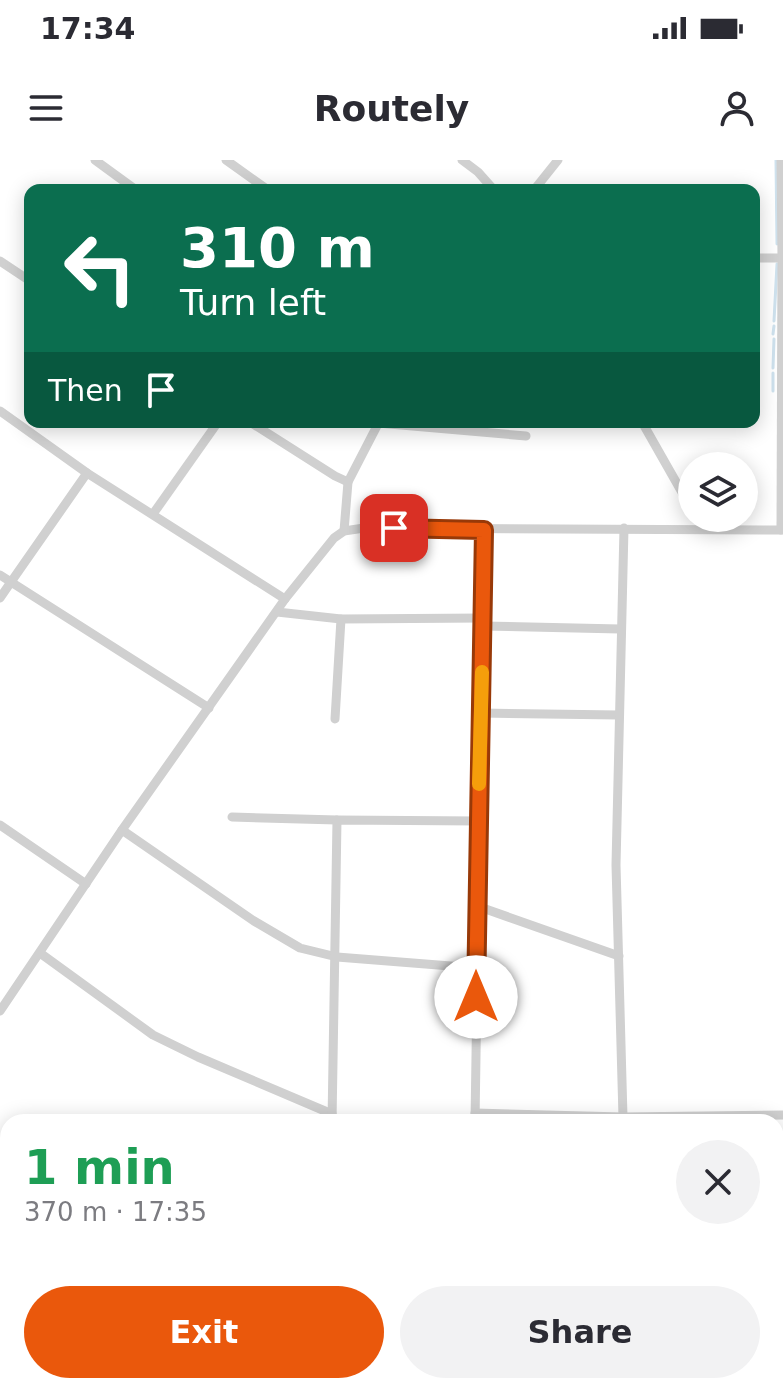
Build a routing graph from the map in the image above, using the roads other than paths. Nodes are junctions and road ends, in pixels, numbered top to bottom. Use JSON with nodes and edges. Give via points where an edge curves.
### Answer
{"nodes":[{"id":1,"x":95,"y":160,"type":"edge"},
{"id":2,"x":226,"y":160,"type":"edge"},
{"id":3,"x":462,"y":160,"type":"edge"},
{"id":4,"x":469,"y":160,"type":"edge"},
{"id":5,"x":558,"y":160,"type":"edge"},
{"id":6,"x":781,"y":160,"type":"edge"},
{"id":7,"x":478,"y":172,"type":"junction"},
{"id":8,"x":128,"y":184,"type":"edge"},
{"id":9,"x":260,"y":184,"type":"edge"},
{"id":10,"x":489,"y":184,"type":"edge"},
{"id":11,"x":539,"y":184,"type":"edge"},
{"id":12,"x":760,"y":258,"type":"edge"},
{"id":13,"x":782,"y":258,"type":"edge"},
{"id":14,"x":0,"y":261,"type":"edge"},
{"id":15,"x":24,"y":277,"type":"edge"},
{"id":16,"x":783,"y":299,"type":"edge"},
{"id":17,"x":0,"y":411,"type":"edge"},
{"id":18,"x":214,"y":428,"type":"edge"},
{"id":19,"x":259,"y":428,"type":"edge"},
{"id":20,"x":375,"y":428,"type":"edge"},
{"id":21,"x":435,"y":428,"type":"edge"},
{"id":22,"x":645,"y":428,"type":"edge"},
{"id":23,"x":526,"y":436,"type":"dead end"},
{"id":24,"x":87,"y":473,"type":"junction"},
{"id":25,"x":348,"y":482,"type":"junction"},
{"id":26,"x":678,"y":485,"type":"edge"},
{"id":27,"x":153,"y":514,"type":"junction"},
{"id":28,"x":624,"y":528,"type":"junction"},
{"id":29,"x":678,"y":529,"type":"edge"},
{"id":30,"x":484,"y":530,"type":"junction"},
{"id":31,"x":758,"y":530,"type":"edge"},
{"id":32,"x":782,"y":530,"type":"edge"},
{"id":33,"x":344,"y":531,"type":"junction"},
{"id":34,"x":0,"y":575,"type":"edge"},
{"id":35,"x":11,"y":582,"type":"junction"},
{"id":36,"x":0,"y":598,"type":"edge"},
{"id":37,"x":285,"y":599,"type":"junction"},
{"id":38,"x":277,"y":612,"type":"junction"},
{"id":39,"x":341,"y":619,"type":"junction"},
{"id":40,"x":483,"y":622,"type":"junction"},
{"id":41,"x":620,"y":629,"type":"junction"},
{"id":42,"x":209,"y":708,"type":"junction"},
{"id":43,"x":481,"y":713,"type":"junction"},
{"id":44,"x":619,"y":715,"type":"junction"},
{"id":45,"x":335,"y":719,"type":"dead end"},
{"id":46,"x":232,"y":817,"type":"dead end"},
{"id":47,"x":337,"y":820,"type":"junction"},
{"id":48,"x":478,"y":821,"type":"junction"},
{"id":49,"x":0,"y":825,"type":"edge"},
{"id":50,"x":122,"y":830,"type":"junction"},
{"id":51,"x":86,"y":884,"type":"junction"},
{"id":52,"x":477,"y":906,"type":"junction"},
{"id":53,"x":40,"y":953,"type":"junction"},
{"id":54,"x":619,"y":956,"type":"junction"},
{"id":55,"x":337,"y":957,"type":"junction"},
{"id":56,"x":476,"y":968,"type":"junction"},
{"id":57,"x":0,"y":1011,"type":"edge"},
{"id":58,"x":323,"y":1114,"type":"edge"},
{"id":59,"x":332,"y":1114,"type":"edge"},
{"id":60,"x":475,"y":1114,"type":"edge"},
{"id":61,"x":623,"y":1114,"type":"edge"}],
"edges":[{"from":1,"to":8,"type":"street"},
{"from":2,"to":9,"type":"street"},
{"from":3,"to":7,"type":"street"},
{"from":4,"to":7,"type":"street"},
{"from":5,"to":11,"type":"street"},
{"from":6,"to":13,"type":"street"},
{"from":7,"to":10,"type":"street"},
{"from":12,"to":13,"type":"street"},
{"from":13,"to":16,"type":"street"},
{"from":14,"to":15,"type":"street"},
{"from":16,"to":32,"type":"street"},
{"from":17,"to":24,"type":"street"},
{"from":18,"to":27,"type":"street"},
{"from":19,"to":25,"type":"street"},
{"from":20,"to":25,"type":"street"},
{"from":21,"to":23,"type":"street"},
{"from":22,"to":26,"type":"street"},
{"from":24,"to":27,"type":"street"},
{"from":24,"to":35,"type":"street"},
{"from":25,"to":33,"type":"street"},
{"from":27,"to":37,"type":"street"},
{"from":28,"to":29,"type":"street"},
{"from":28,"to":30,"type":"street"},
{"from":28,"to":41,"type":"street"},
{"from":30,"to":33,"type":"street"},
{"from":30,"to":40,"type":"street"},
{"from":31,"to":32,"type":"street"},
{"from":33,"to":37,"type":"street"},
{"from":34,"to":35,"type":"street"},
{"from":35,"to":36,"type":"street"},
{"from":35,"to":42,"type":"street"},
{"from":37,"to":38,"type":"street"},
{"from":38,"to":39,"type":"street"},
{"from":38,"to":42,"type":"street"},
{"from":39,"to":40,"type":"street"},
{"from":39,"to":45,"type":"street"},
{"from":40,"to":41,"type":"street"},
{"from":40,"to":43,"type":"street"},
{"from":41,"to":44,"type":"street"},
{"from":42,"to":50,"type":"street"},
{"from":43,"to":44,"type":"street"},
{"from":43,"to":48,"type":"street"},
{"from":44,"to":54,"type":"street"},
{"from":46,"to":47,"type":"street"},
{"from":47,"to":48,"type":"street"},
{"from":47,"to":55,"type":"street"},
{"from":48,"to":52,"type":"street"},
{"from":49,"to":51,"type":"street"},
{"from":50,"to":51,"type":"street"},
{"from":50,"to":55,"type":"street","via":[[254,921],[300,948]]},
{"from":51,"to":53,"type":"street"},
{"from":52,"to":54,"type":"street"},
{"from":52,"to":56,"type":"street"},
{"from":53,"to":57,"type":"street"},
{"from":53,"to":58,"type":"street","via":[[153,1035]]},
{"from":54,"to":61,"type":"street"},
{"from":55,"to":56,"type":"street"},
{"from":55,"to":59,"type":"street"},
{"from":56,"to":60,"type":"street"}]}
